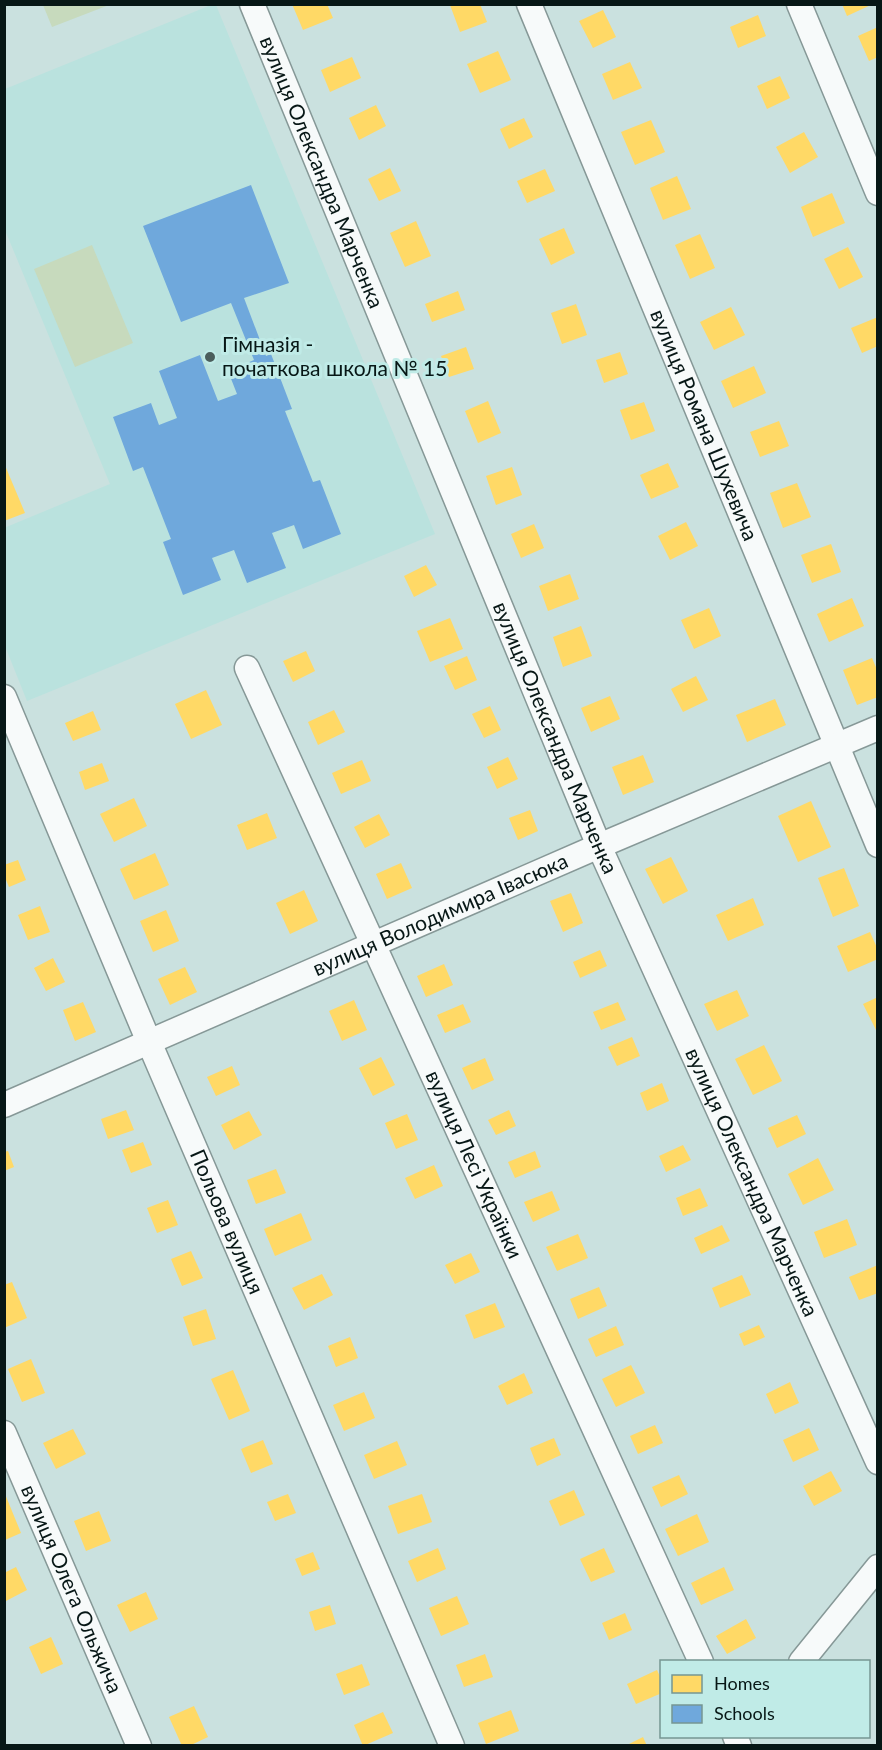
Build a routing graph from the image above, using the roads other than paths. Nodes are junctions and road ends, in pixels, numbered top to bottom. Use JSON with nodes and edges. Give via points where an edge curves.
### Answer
{"nodes":[{"id":1,"x":252,"y":4,"type":"edge"},
{"id":2,"x":529,"y":4,"type":"edge"},
{"id":3,"x":800,"y":4,"type":"edge"},
{"id":4,"x":878,"y":192,"type":"edge"},
{"id":5,"x":247,"y":668,"type":"dead end"},
{"id":6,"x":4,"y":697,"type":"edge"},
{"id":7,"x":878,"y":728,"type":"edge"},
{"id":8,"x":836,"y":747,"type":"junction"},
{"id":9,"x":878,"y":845,"type":"edge"},
{"id":10,"x":599,"y":846,"type":"junction"},
{"id":11,"x":374,"y":943,"type":"junction"},
{"id":12,"x":149,"y":1042,"type":"junction"},
{"id":13,"x":4,"y":1104,"type":"edge"},
{"id":14,"x":4,"y":1433,"type":"edge"},
{"id":15,"x":878,"y":1462,"type":"edge"},
{"id":16,"x":878,"y":1567,"type":"edge"},
{"id":17,"x":700,"y":1660,"type":"edge"},
{"id":18,"x":803,"y":1660,"type":"edge"},
{"id":19,"x":139,"y":1746,"type":"edge"},
{"id":20,"x":452,"y":1746,"type":"edge"}],
"edges":[{"from":1,"to":10,"type":"street","name":"вулиця Олександра Марченка"},
{"from":2,"to":8,"type":"street","name":"вулиця Романа Шухевича"},
{"from":3,"to":4,"type":"street"},
{"from":5,"to":11,"type":"street","name":"вулиця Лесі Українки"},
{"from":6,"to":12,"type":"street","name":"Польова вулиця"},
{"from":7,"to":8,"type":"street","name":"вулиця Володимира Івасюка"},
{"from":8,"to":9,"type":"street","name":"вулиця Романа Шухевича"},
{"from":8,"to":10,"type":"street","name":"вулиця Володимира Івасюка"},
{"from":10,"to":11,"type":"street","name":"вулиця Володимира Івасюка"},
{"from":10,"to":15,"type":"street","name":"вулиця Олександра Марченка"},
{"from":11,"to":12,"type":"street","name":"вулиця Володимира Івасюка"},
{"from":11,"to":17,"type":"street","name":"вулиця Лесі Українки"},
{"from":12,"to":13,"type":"street","name":"вулиця Володимира Івасюка"},
{"from":12,"to":20,"type":"street","name":"Польова вулиця"},
{"from":14,"to":19,"type":"street","name":"вулиця Олега Ольжича"},
{"from":16,"to":18,"type":"street"}]}
